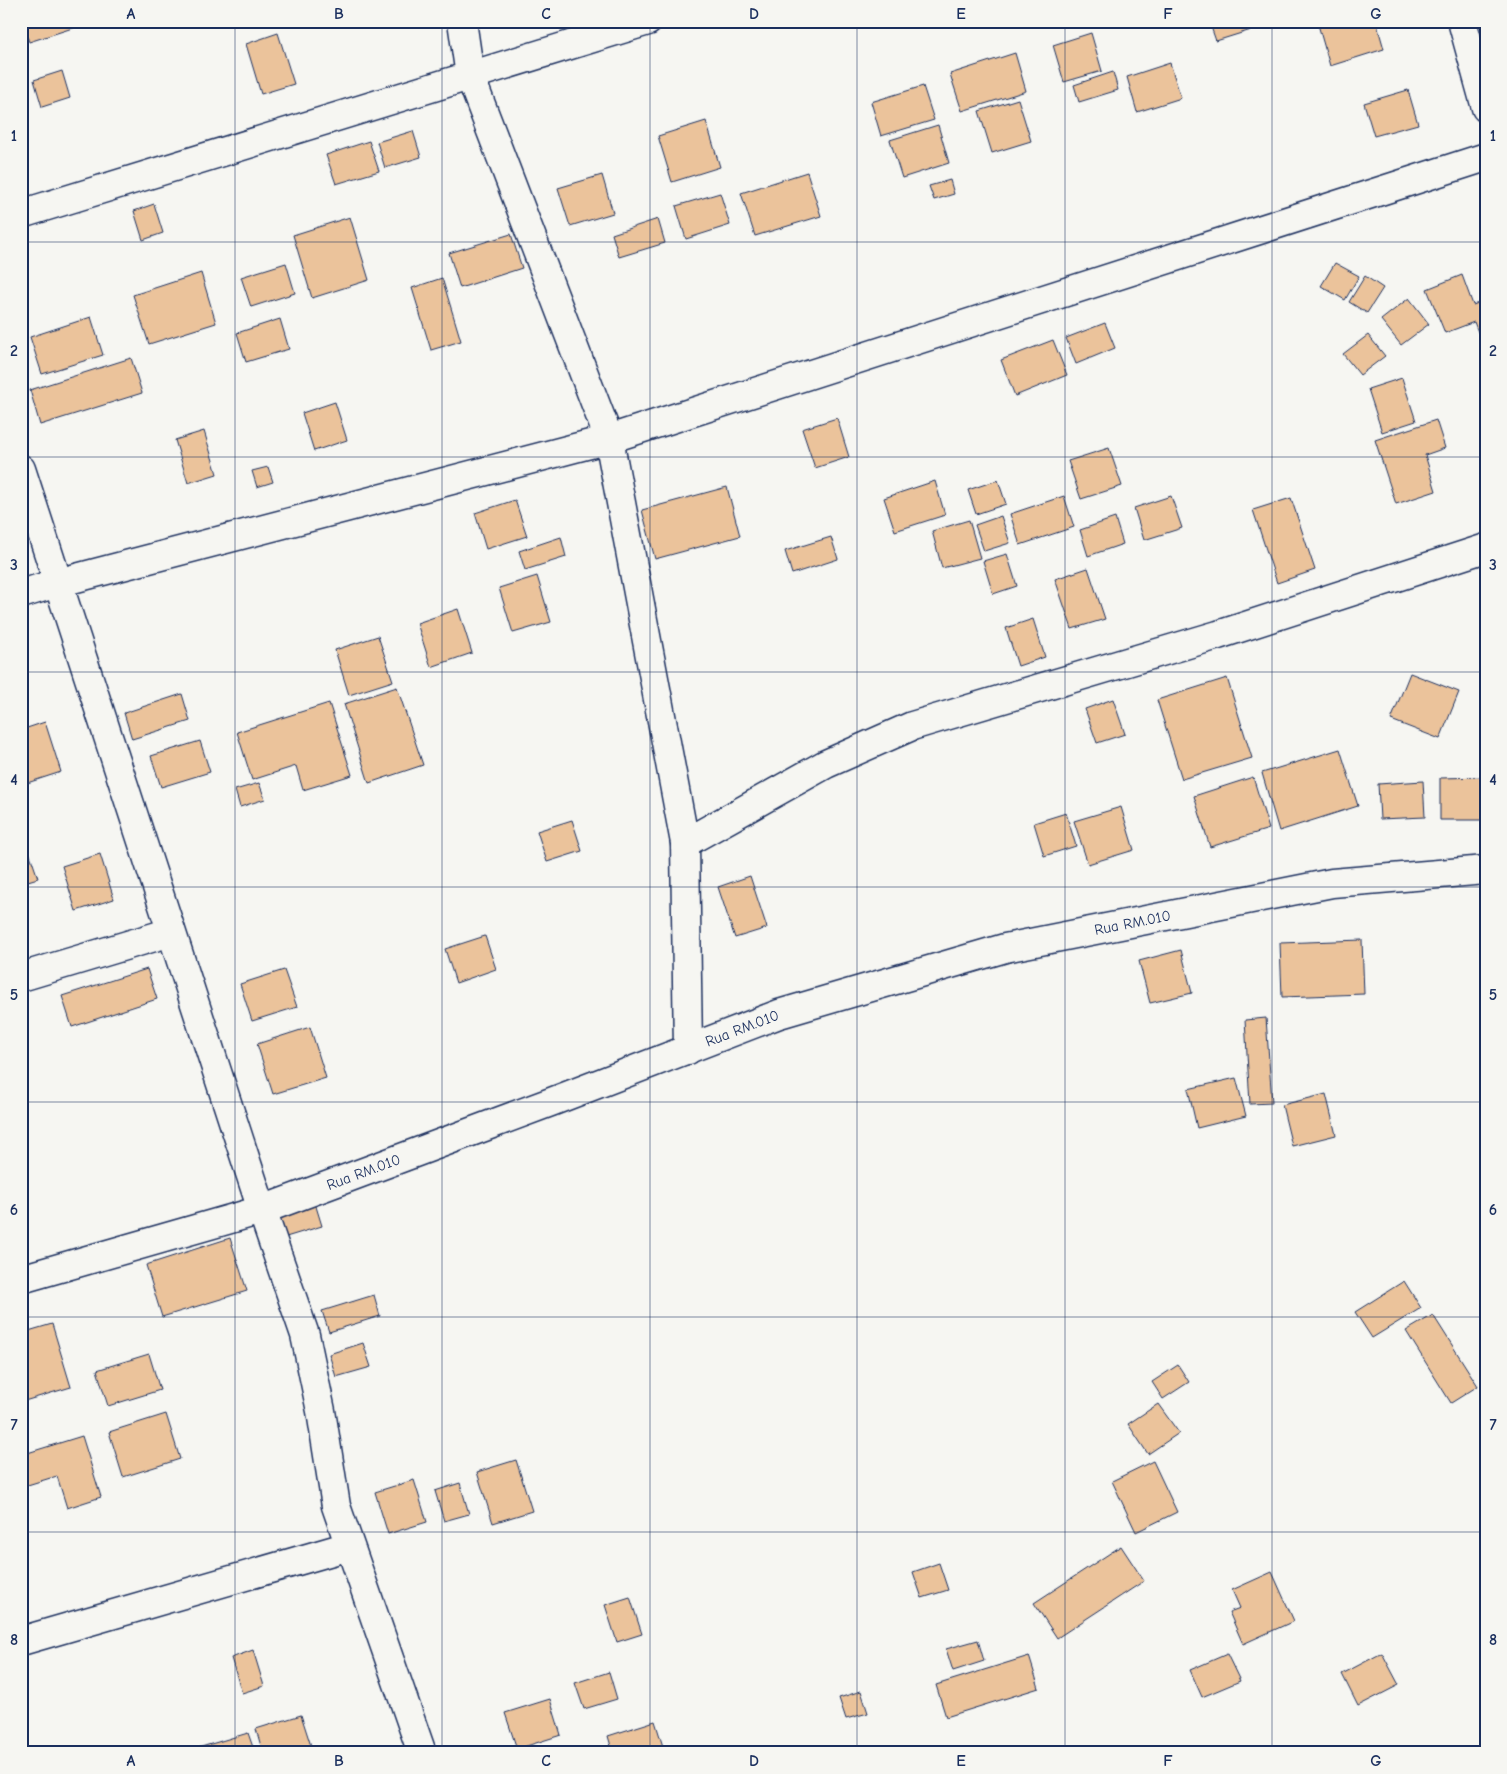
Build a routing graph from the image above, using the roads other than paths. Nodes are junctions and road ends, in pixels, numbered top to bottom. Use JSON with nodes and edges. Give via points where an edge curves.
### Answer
{"nodes":[{"id":1,"x":462,"y":21,"type":"edge"},
{"id":2,"x":648,"y":21,"type":"edge"},
{"id":3,"x":1462,"y":21,"type":"edge"},
{"id":4,"x":470,"y":76,"type":"junction"},
{"id":5,"x":1486,"y":108,"type":"edge"},
{"id":6,"x":1486,"y":157,"type":"edge"},
{"id":7,"x":21,"y":214,"type":"edge"},
{"id":8,"x":609,"y":439,"type":"junction"},
{"id":9,"x":21,"y":469,"type":"edge"},
{"id":10,"x":1486,"y":548,"type":"edge"},
{"id":11,"x":57,"y":583,"type":"junction"},
{"id":12,"x":21,"y":594,"type":"edge"},
{"id":13,"x":685,"y":843,"type":"junction"},
{"id":14,"x":1486,"y":870,"type":"edge"},
{"id":15,"x":171,"y":932,"type":"junction"},
{"id":16,"x":21,"y":977,"type":"edge"},
{"id":17,"x":688,"y":1050,"type":"junction"},
{"id":18,"x":262,"y":1210,"type":"junction"},
{"id":19,"x":21,"y":1279,"type":"edge"},
{"id":20,"x":349,"y":1546,"type":"junction"},
{"id":21,"x":21,"y":1641,"type":"edge"},
{"id":22,"x":422,"y":1753,"type":"edge"}],
"edges":[{"from":1,"to":4,"type":"street"},
{"from":2,"to":4,"type":"street"},
{"from":3,"to":5,"type":"street"},
{"from":4,"to":7,"type":"street"},
{"from":4,"to":8,"type":"street"},
{"from":6,"to":8,"type":"street"},
{"from":8,"to":11,"type":"street"},
{"from":8,"to":13,"type":"street"},
{"from":9,"to":11,"type":"street"},
{"from":10,"to":13,"type":"street","via":[[1218,635],[912,726],[826,764]]},
{"from":11,"to":12,"type":"street"},
{"from":11,"to":15,"type":"street"},
{"from":13,"to":17,"type":"street"},
{"from":14,"to":17,"type":"street","name":"Rua RM.010","via":[[1332,884],[1005,948],[779,1014]]},
{"from":15,"to":16,"type":"street"},
{"from":15,"to":18,"type":"street"},
{"from":17,"to":18,"type":"street","name":"Rua RM.010"},
{"from":18,"to":19,"type":"street","name":"Rua RM.010"},
{"from":18,"to":20,"type":"street","via":[[305,1335],[336,1506]]},
{"from":20,"to":21,"type":"street"},
{"from":20,"to":22,"type":"street"}]}
